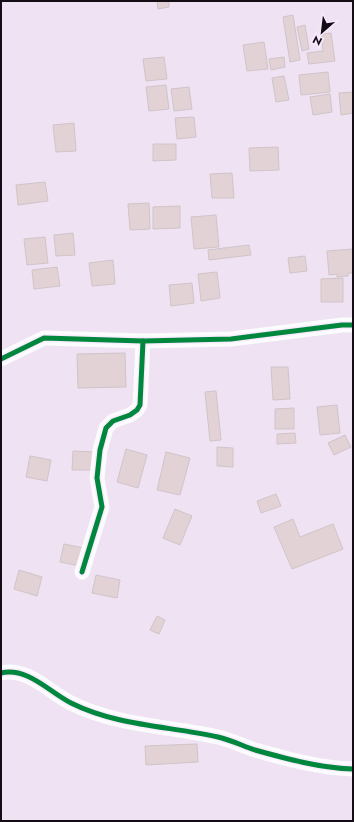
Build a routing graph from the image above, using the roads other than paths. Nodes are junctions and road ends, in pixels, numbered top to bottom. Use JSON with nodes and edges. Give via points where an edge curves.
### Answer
{"nodes":[{"id":1,"x":353,"y":325,"type":"edge"},
{"id":2,"x":143,"y":341,"type":"junction"},
{"id":3,"x":1,"y":358,"type":"edge"},
{"id":4,"x":82,"y":572,"type":"dead end"},
{"id":5,"x":1,"y":673,"type":"edge"},
{"id":6,"x":353,"y":769,"type":"edge"}],
"edges":[{"from":1,"to":2,"type":"street","via":[[231,339]]},
{"from":2,"to":3,"type":"street","via":[[44,338]]},
{"from":2,"to":4,"type":"street","via":[[140,405],[130,416],[113,421],[106,428],[100,450],[97,478],[102,507]]},
{"from":5,"to":6,"type":"street","via":[[11,672],[29,676],[71,703],[117,720],[218,738],[255,750],[334,768]]}]}
